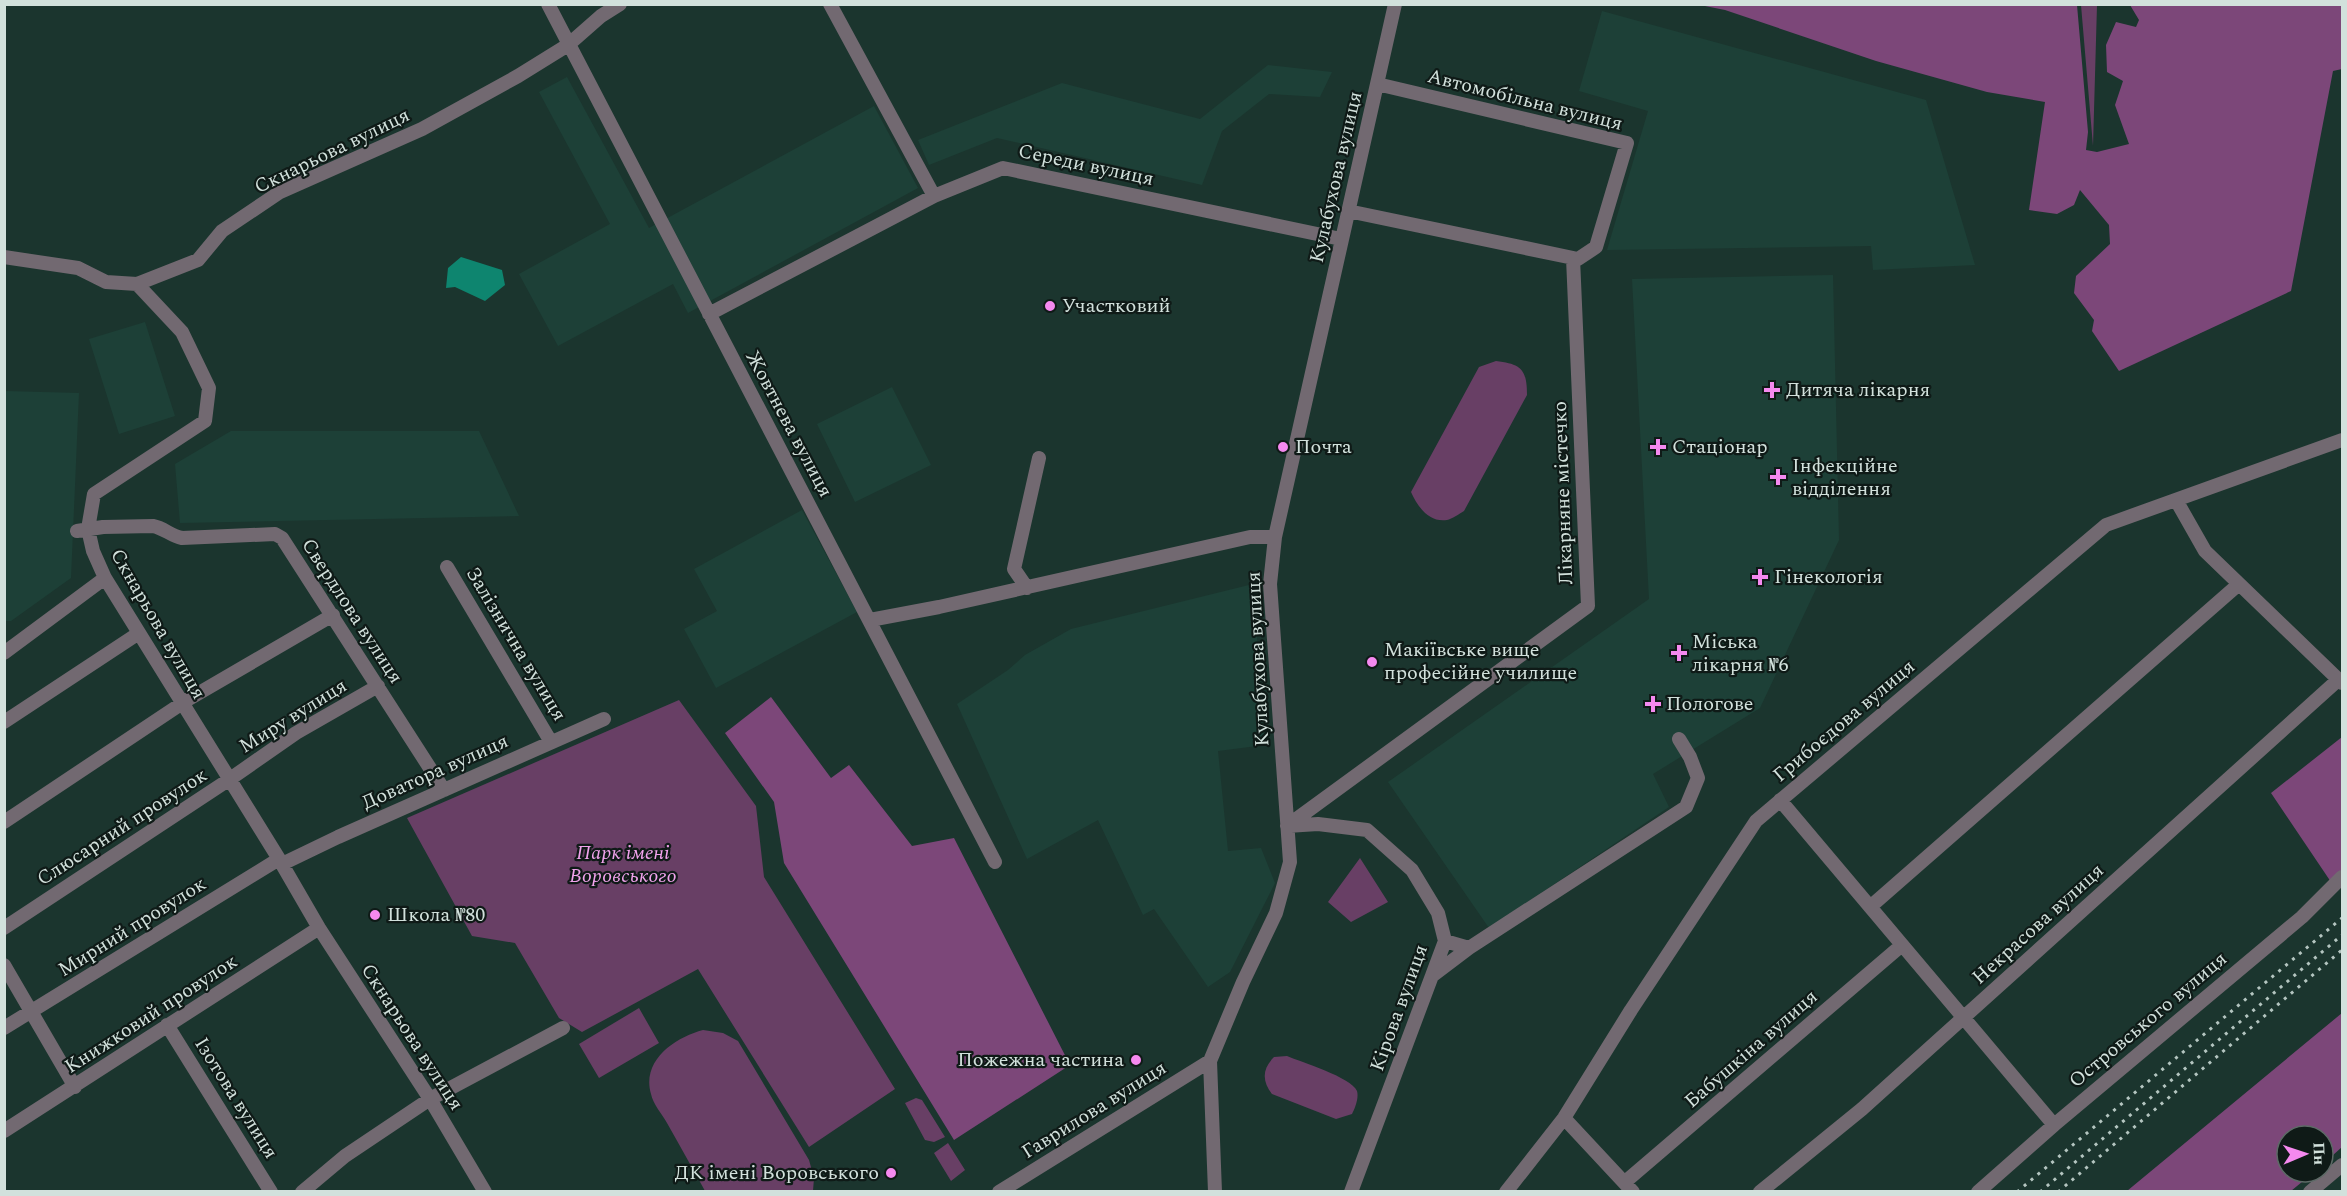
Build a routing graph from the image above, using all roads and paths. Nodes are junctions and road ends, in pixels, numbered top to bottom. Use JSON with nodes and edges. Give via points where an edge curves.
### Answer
{"nodes":[{"id":1,"x":548,"y":4,"type":"edge"},
{"id":2,"x":620,"y":4,"type":"edge"},
{"id":3,"x":830,"y":4,"type":"edge"},
{"id":4,"x":1395,"y":4,"type":"edge"},
{"id":5,"x":568,"y":45,"type":"junction"},
{"id":6,"x":1377,"y":84,"type":"junction"},
{"id":7,"x":934,"y":196,"type":"junction"},
{"id":8,"x":1348,"y":211,"type":"junction"},
{"id":9,"x":1341,"y":239,"type":"junction"},
{"id":10,"x":4,"y":257,"type":"edge"},
{"id":11,"x":1573,"y":258,"type":"junction"},
{"id":12,"x":137,"y":284,"type":"junction"},
{"id":13,"x":709,"y":314,"type":"junction"},
{"id":14,"x":2343,"y":440,"type":"edge"},
{"id":15,"x":1039,"y":458,"type":"dead end"},
{"id":16,"x":2176,"y":500,"type":"junction"},
{"id":17,"x":82,"y":530,"type":"junction"},
{"id":18,"x":1275,"y":537,"type":"junction"},
{"id":19,"x":447,"y":567,"type":"dead end"},
{"id":20,"x":105,"y":578,"type":"junction"},
{"id":21,"x":2239,"y":584,"type":"junction"},
{"id":22,"x":1027,"y":588,"type":"junction"},
{"id":23,"x":333,"y":615,"type":"junction"},
{"id":24,"x":870,"y":620,"type":"junction"},
{"id":25,"x":139,"y":633,"type":"junction"},
{"id":26,"x":12,"y":641,"type":"edge"},
{"id":27,"x":4,"y":653,"type":"edge"},
{"id":28,"x":2340,"y":681,"type":"edge"},
{"id":29,"x":378,"y":686,"type":"junction"},
{"id":30,"x":182,"y":704,"type":"junction"},
{"id":31,"x":604,"y":719,"type":"dead end"},
{"id":32,"x":4,"y":722,"type":"edge"},
{"id":33,"x":1679,"y":738,"type":"dead end"},
{"id":34,"x":551,"y":742,"type":"junction"},
{"id":35,"x":230,"y":779,"type":"junction"},
{"id":36,"x":444,"y":790,"type":"junction"},
{"id":37,"x":1780,"y":800,"type":"junction"},
{"id":38,"x":4,"y":822,"type":"edge"},
{"id":39,"x":1287,"y":826,"type":"junction"},
{"id":40,"x":280,"y":862,"type":"junction"},
{"id":41,"x":995,"y":862,"type":"dead end"},
{"id":42,"x":2343,"y":877,"type":"edge"},
{"id":43,"x":1870,"y":907,"type":"junction"},
{"id":44,"x":4,"y":928,"type":"edge"},
{"id":45,"x":319,"y":928,"type":"junction"},
{"id":46,"x":1445,"y":941,"type":"junction"},
{"id":47,"x":1902,"y":945,"type":"junction"},
{"id":48,"x":1469,"y":948,"type":"junction"},
{"id":49,"x":4,"y":965,"type":"edge"},
{"id":50,"x":1432,"y":976,"type":"junction"},
{"id":51,"x":32,"y":1012,"type":"junction"},
{"id":52,"x":1964,"y":1017,"type":"junction"},
{"id":53,"x":167,"y":1025,"type":"junction"},
{"id":54,"x":4,"y":1028,"type":"edge"},
{"id":55,"x":563,"y":1028,"type":"dead end"},
{"id":56,"x":1210,"y":1061,"type":"junction"},
{"id":57,"x":75,"y":1087,"type":"junction"},
{"id":58,"x":429,"y":1099,"type":"junction"},
{"id":59,"x":1564,"y":1118,"type":"junction"},
{"id":60,"x":2054,"y":1125,"type":"junction"},
{"id":61,"x":4,"y":1131,"type":"edge"},
{"id":62,"x":2343,"y":1165,"type":"edge"},
{"id":63,"x":1629,"y":1187,"type":"edge"},
{"id":64,"x":271,"y":1191,"type":"edge"},
{"id":65,"x":302,"y":1191,"type":"edge"},
{"id":66,"x":485,"y":1191,"type":"edge"},
{"id":67,"x":999,"y":1191,"type":"edge"},
{"id":68,"x":1215,"y":1191,"type":"edge"},
{"id":69,"x":1351,"y":1191,"type":"edge"},
{"id":70,"x":1506,"y":1191,"type":"edge"},
{"id":71,"x":1760,"y":1191,"type":"edge"},
{"id":72,"x":1978,"y":1191,"type":"edge"},
{"id":73,"x":2310,"y":1191,"type":"edge"}],
"edges":[{"from":1,"to":5,"type":"street","name":"Жовтнева вулиця"},
{"from":2,"to":5,"type":"street","name":"Скнарьова вулиця"},
{"from":3,"to":7,"type":"street"},
{"from":4,"to":6,"type":"street","name":"Кулабухова вулиця"},
{"from":5,"to":12,"type":"street","name":"Скнарьова вулиця","via":[[422,129],[280,192],[222,231],[198,260]]},
{"from":5,"to":13,"type":"street","name":"Жовтнева вулиця"},
{"from":6,"to":8,"type":"street","name":"Кулабухова вулиця"},
{"from":6,"to":11,"type":"street","name":"Автомобільна вулиця","via":[[1627,142],[1596,247],[1578,259]]},
{"from":7,"to":9,"type":"street","name":"Середи вулиця","via":[[1003,168]]},
{"from":7,"to":13,"type":"street","name":"Середи вулиця"},
{"from":8,"to":9,"type":"street","name":"Кулабухова вулиця"},
{"from":8,"to":11,"type":"street"},
{"from":9,"to":18,"type":"street","name":"Кулабухова вулиця"},
{"from":10,"to":12,"type":"street","via":[[78,268],[106,282]]},
{"from":11,"to":39,"type":"street","name":"Лікарняне містечко","via":[[1588,606]]},
{"from":12,"to":17,"type":"street","name":"Скнарьова вулиця","via":[[182,332],[209,388],[205,421],[94,494]]},
{"from":13,"to":24,"type":"street","name":"Жовтнева вулиця"},
{"from":14,"to":16,"type":"street","name":"Грибоєдова вулиця"},
{"from":15,"to":22,"type":"street","via":[[1014,569]]},
{"from":16,"to":21,"type":"street","via":[[2205,550]]},
{"from":16,"to":37,"type":"street","name":"Грибоєдова вулиця","via":[[2106,525]]},
{"from":17,"to":20,"type":"street","name":"Скнарьова вулиця"},
{"from":17,"to":23,"type":"street","name":"Свердлова вулиця","via":[[153,526],[182,538],[276,534]]},
{"from":18,"to":22,"type":"street","via":[[1250,537]]},
{"from":18,"to":39,"type":"street","name":"Кулабухова вулиця","via":[[1270,584]]},
{"from":19,"to":34,"type":"street","name":"Залізнична вулиця"},
{"from":20,"to":25,"type":"street","name":"Скнарьова вулиця"},
{"from":20,"to":26,"type":"street"},
{"from":21,"to":28,"type":"street"},
{"from":21,"to":43,"type":"street"},
{"from":22,"to":24,"type":"street"},
{"from":23,"to":29,"type":"street","name":"Свердлова вулиця"},
{"from":23,"to":30,"type":"street"},
{"from":24,"to":41,"type":"street","name":"Жовтнева вулиця"},
{"from":25,"to":30,"type":"street","name":"Скнарьова вулиця"},
{"from":25,"to":32,"type":"street"},
{"from":26,"to":27,"type":"street"},
{"from":28,"to":52,"type":"street","name":"Некрасова вулиця"},
{"from":29,"to":35,"type":"street","name":"Миру вулиця","via":[[296,733]]},
{"from":29,"to":36,"type":"street","name":"Свердлова вулиця"},
{"from":30,"to":35,"type":"street","name":"Скнарьова вулиця"},
{"from":30,"to":38,"type":"street"},
{"from":31,"to":34,"type":"street","name":"Доватора вулиця"},
{"from":33,"to":48,"type":"street","via":[[1698,778],[1686,807]]},
{"from":34,"to":36,"type":"street","name":"Доватора вулиця"},
{"from":35,"to":40,"type":"street","name":"Скнарьова вулиця"},
{"from":35,"to":44,"type":"street","name":"Слюсарний провулок"},
{"from":36,"to":40,"type":"street","name":"Доватора вулиця"},
{"from":37,"to":43,"type":"street"},
{"from":37,"to":59,"type":"street","name":"Грибоєдова вулиця","via":[[1756,820]]},
{"from":39,"to":46,"type":"street","name":"Кірова вулиця","via":[[1318,824],[1367,830],[1412,870],[1438,913]]},
{"from":39,"to":56,"type":"street","name":"Кулабухова вулиця","via":[[1290,862],[1276,913]]},
{"from":40,"to":45,"type":"street","name":"Скнарьова вулиця"},
{"from":40,"to":51,"type":"street","name":"Мирний провулок"},
{"from":42,"to":60,"type":"street","name":"Островського вулиця","via":[[2302,918]]},
{"from":43,"to":47,"type":"street"},
{"from":45,"to":53,"type":"street","name":"Книжковий провулок"},
{"from":45,"to":58,"type":"street","name":"Скнарьова вулиця"},
{"from":46,"to":48,"type":"street"},
{"from":46,"to":50,"type":"street","name":"Кірова вулиця"},
{"from":47,"to":52,"type":"street"},
{"from":47,"to":63,"type":"street","name":"Бабушкіна вулиця"},
{"from":48,"to":50,"type":"street"},
{"from":49,"to":51,"type":"street"},
{"from":50,"to":69,"type":"street","name":"Кірова вулиця"},
{"from":51,"to":54,"type":"street","name":"Мирний провулок"},
{"from":51,"to":57,"type":"street"},
{"from":52,"to":60,"type":"street"},
{"from":52,"to":71,"type":"street","name":"Некрасова вулиця","via":[[1862,1109]]},
{"from":53,"to":57,"type":"street","name":"Книжковий провулок"},
{"from":53,"to":64,"type":"street","name":"Ізотова вулиця"},
{"from":55,"to":58,"type":"street"},
{"from":56,"to":67,"type":"street","name":"Гаврилова вулиця"},
{"from":56,"to":68,"type":"street","name":"Кулабухова вулиця"},
{"from":57,"to":61,"type":"street","name":"Книжковий провулок"},
{"from":58,"to":65,"type":"street","via":[[345,1156]]},
{"from":58,"to":66,"type":"street","name":"Скнарьова вулиця"},
{"from":59,"to":63,"type":"street"},
{"from":59,"to":70,"type":"street","name":"Грибоєдова вулиця"},
{"from":60,"to":72,"type":"street","name":"Островського вулиця"},
{"from":62,"to":73,"type":"street"}]}
